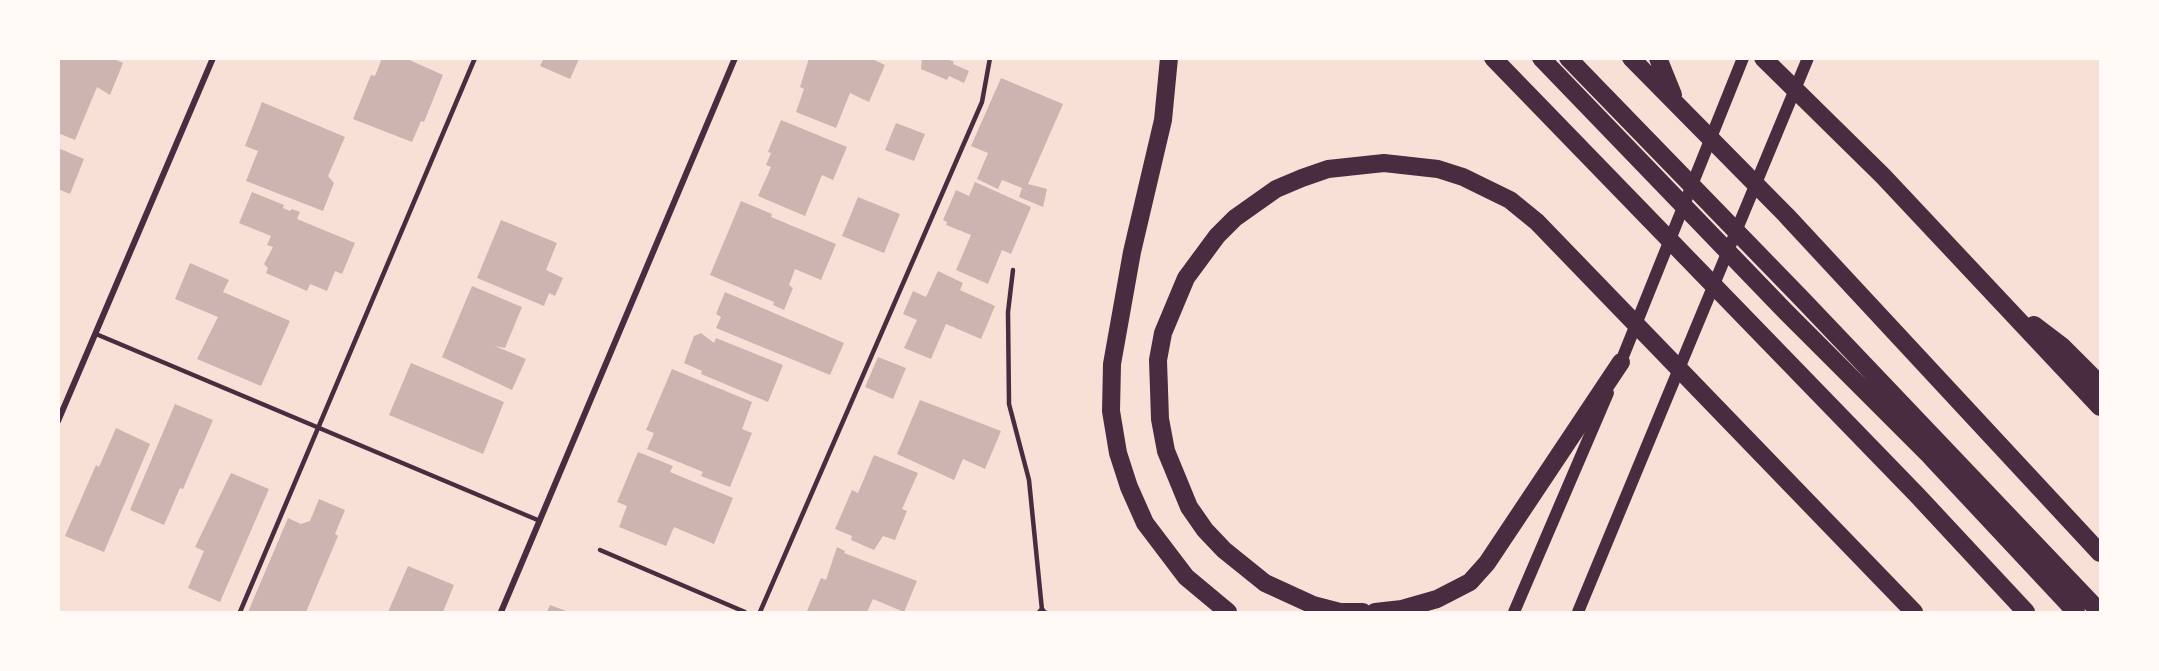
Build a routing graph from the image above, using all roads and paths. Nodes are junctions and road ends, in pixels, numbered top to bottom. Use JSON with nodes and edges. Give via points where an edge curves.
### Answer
{"nodes":[{"id":1,"x":213,"y":58,"type":"edge"},
{"id":2,"x":475,"y":58,"type":"edge"},
{"id":3,"x":735,"y":58,"type":"edge"},
{"id":4,"x":990,"y":58,"type":"edge"},
{"id":5,"x":1169,"y":58,"type":"edge"},
{"id":6,"x":1493,"y":58,"type":"edge"},
{"id":7,"x":1541,"y":58,"type":"edge"},
{"id":8,"x":1568,"y":58,"type":"edge"},
{"id":9,"x":1631,"y":58,"type":"edge"},
{"id":10,"x":1658,"y":58,"type":"edge"},
{"id":11,"x":1743,"y":58,"type":"edge"},
{"id":12,"x":1763,"y":58,"type":"edge"},
{"id":13,"x":1808,"y":58,"type":"edge"},
{"id":14,"x":1678,"y":105,"type":"junction"},
{"id":15,"x":1013,"y":270,"type":"dead end"},
{"id":16,"x":1992,"y":293,"type":"junction"},
{"id":17,"x":96,"y":334,"type":"junction"},
{"id":18,"x":1621,"y":362,"type":"junction"},
{"id":19,"x":2100,"y":384,"type":"edge"},
{"id":20,"x":2100,"y":407,"type":"edge"},
{"id":21,"x":58,"y":421,"type":"edge"},
{"id":22,"x":319,"y":427,"type":"junction"},
{"id":23,"x":540,"y":521,"type":"junction"},
{"id":24,"x":600,"y":550,"type":"dead end"},
{"id":25,"x":2100,"y":553,"type":"edge"},
{"id":26,"x":2008,"y":594,"type":"junction"},
{"id":27,"x":240,"y":612,"type":"edge"},
{"id":28,"x":501,"y":612,"type":"edge"},
{"id":29,"x":745,"y":612,"type":"edge"},
{"id":30,"x":760,"y":612,"type":"edge"},
{"id":31,"x":1042,"y":612,"type":"edge"},
{"id":32,"x":1228,"y":612,"type":"edge"},
{"id":33,"x":1363,"y":612,"type":"edge"},
{"id":34,"x":1375,"y":612,"type":"edge"},
{"id":35,"x":1514,"y":612,"type":"edge"},
{"id":36,"x":1578,"y":612,"type":"edge"},
{"id":37,"x":1914,"y":612,"type":"edge"},
{"id":38,"x":2016,"y":612,"type":"edge"},
{"id":39,"x":2026,"y":612,"type":"edge"},
{"id":40,"x":2076,"y":612,"type":"edge"},
{"id":41,"x":2100,"y":612,"type":"edge"}],
"edges":[{"from":1,"to":17,"type":"street"},
{"from":2,"to":22,"type":"lane"},
{"from":3,"to":23,"type":"street"},
{"from":4,"to":30,"type":"lane","via":[[982,102]]},
{"from":5,"to":32,"type":"highway","via":[[1163,120],[1132,252],[1112,364],[1111,411],[1118,453],[1145,523],[1186,577]]},
{"from":6,"to":26,"type":"highway"},
{"from":7,"to":40,"type":"highway","via":[[1930,456]]},
{"from":8,"to":41,"type":"highway"},
{"from":9,"to":14,"type":"highway"},
{"from":10,"to":14,"type":"highway"},
{"from":11,"to":18,"type":"main road"},
{"from":12,"to":16,"type":"highway","via":[[1883,176]]},
{"from":13,"to":36,"type":"main road"},
{"from":14,"to":25,"type":"highway"},
{"from":15,"to":31,"type":"lane","via":[[1008,312],[1009,404],[1029,480]]},
{"from":16,"to":19,"type":"highway","via":[[2063,347]]},
{"from":16,"to":20,"type":"highway"},
{"from":17,"to":21,"type":"street"},
{"from":17,"to":22,"type":"lane"},
{"from":18,"to":34,"type":"highway","via":[[1487,563],[1470,582],[1437,599]]},
{"from":18,"to":35,"type":"main road"},
{"from":22,"to":23,"type":"lane"},
{"from":22,"to":27,"type":"lane"},
{"from":23,"to":28,"type":"street"},
{"from":24,"to":29,"type":"lane"},
{"from":26,"to":38,"type":"highway"},
{"from":26,"to":39,"type":"highway"},
{"from":33,"to":37,"type":"highway","via":[[1340,612],[1313,605],[1273,587],[1243,567],[1205,530],[1189,507],[1166,451],[1160,419],[1158,360],[1163,333],[1186,278],[1235,218],[1276,189],[1302,178],[1346,166],[1384,163],[1438,169],[1463,177],[1510,200],[1537,222]]}]}
